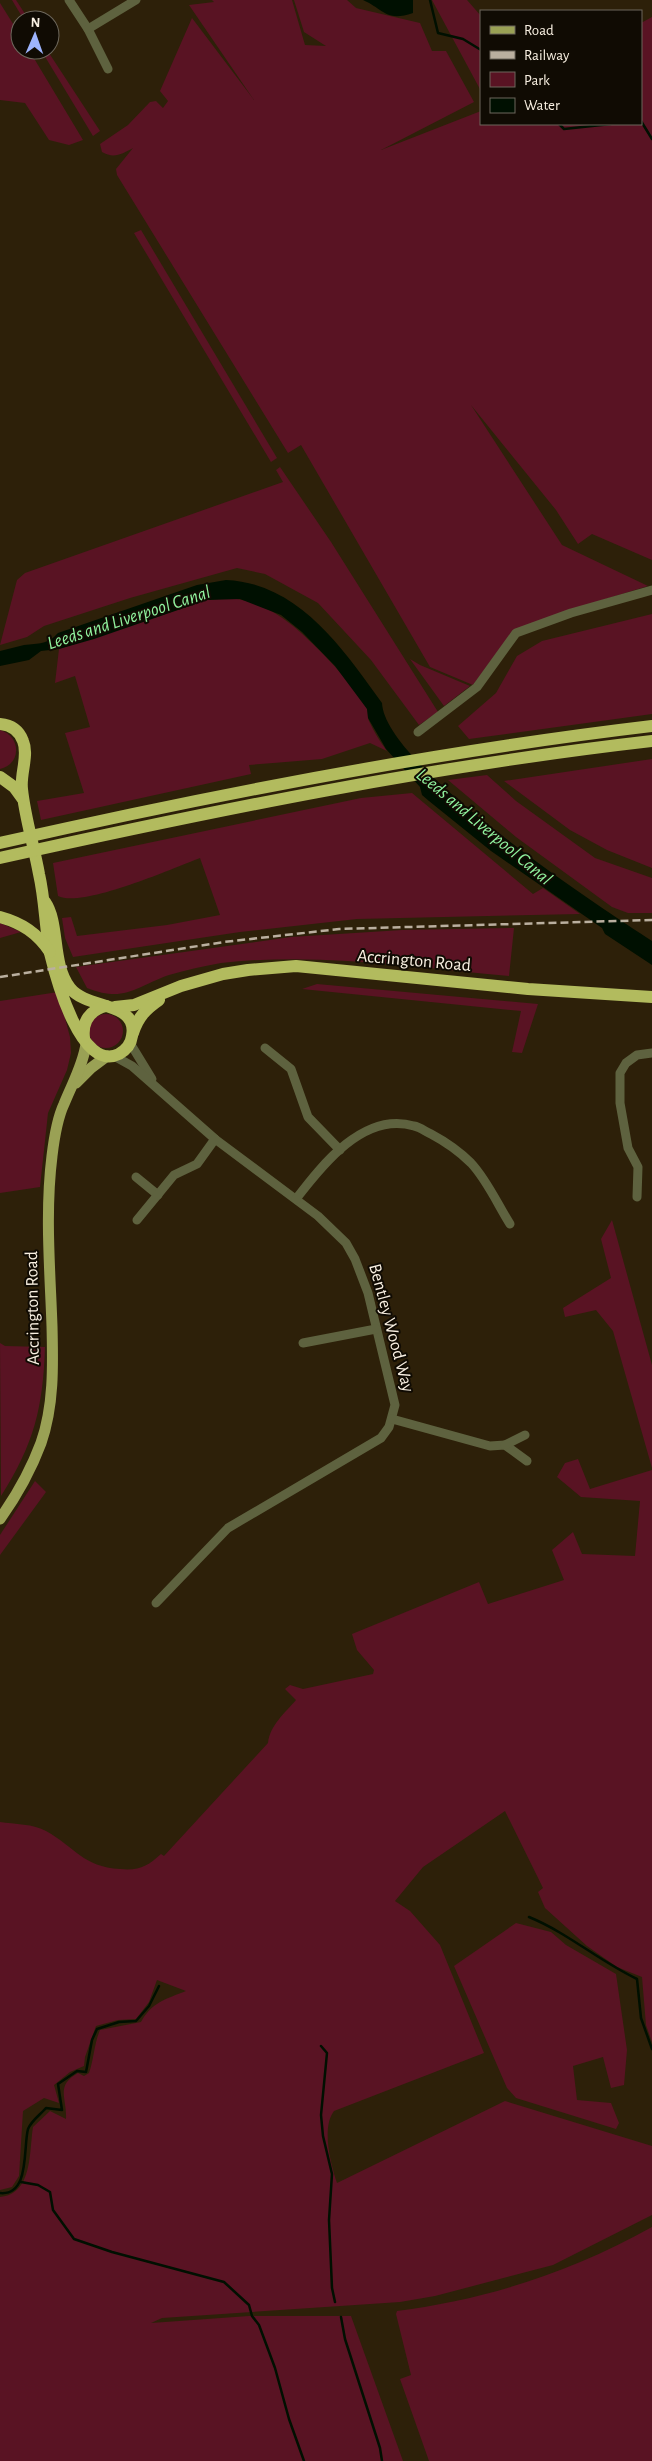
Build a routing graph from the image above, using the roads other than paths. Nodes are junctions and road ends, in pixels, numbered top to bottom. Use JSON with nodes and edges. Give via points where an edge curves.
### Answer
{"nodes":[{"id":1,"x":69,"y":0,"type":"edge"},
{"id":2,"x":136,"y":0,"type":"edge"},
{"id":3,"x":88,"y":29,"type":"junction"},
{"id":4,"x":108,"y":69,"type":"dead end"},
{"id":5,"x":652,"y":590,"type":"edge"},
{"id":6,"x":2,"y":723,"type":"edge"},
{"id":7,"x":652,"y":726,"type":"edge"},
{"id":8,"x":421,"y":730,"type":"dead end"},
{"id":9,"x":652,"y":741,"type":"edge"},
{"id":10,"x":24,"y":758,"type":"junction"},
{"id":11,"x":0,"y":776,"type":"edge"},
{"id":12,"x":23,"y":800,"type":"junction"},
{"id":13,"x":0,"y":843,"type":"edge"},
{"id":14,"x":0,"y":858,"type":"edge"},
{"id":15,"x":0,"y":918,"type":"edge"},
{"id":16,"x":54,"y":956,"type":"junction"},
{"id":17,"x":66,"y":989,"type":"junction"},
{"id":18,"x":175,"y":989,"type":"junction"},
{"id":19,"x":652,"y":997,"type":"edge"},
{"id":20,"x":111,"y":1007,"type":"junction"},
{"id":21,"x":132,"y":1038,"type":"junction"},
{"id":22,"x":85,"y":1041,"type":"junction"},
{"id":23,"x":265,"y":1048,"type":"dead end"},
{"id":24,"x":652,"y":1053,"type":"edge"},
{"id":25,"x":111,"y":1056,"type":"junction"},
{"id":26,"x":72,"y":1088,"type":"junction"},
{"id":27,"x":161,"y":1091,"type":"junction"},
{"id":28,"x":215,"y":1139,"type":"junction"},
{"id":29,"x":340,"y":1150,"type":"junction"},
{"id":30,"x":136,"y":1178,"type":"dead end"},
{"id":31,"x":158,"y":1195,"type":"junction"},
{"id":32,"x":637,"y":1197,"type":"dead end"},
{"id":33,"x":296,"y":1199,"type":"junction"},
{"id":34,"x":137,"y":1220,"type":"dead end"},
{"id":35,"x":510,"y":1224,"type":"dead end"},
{"id":36,"x":376,"y":1329,"type":"junction"},
{"id":37,"x":303,"y":1343,"type":"dead end"},
{"id":38,"x":392,"y":1420,"type":"junction"},
{"id":39,"x":525,"y":1435,"type":"dead end"},
{"id":40,"x":504,"y":1445,"type":"junction"},
{"id":41,"x":527,"y":1461,"type":"dead end"},
{"id":42,"x":0,"y":1519,"type":"edge"},
{"id":43,"x":156,"y":1603,"type":"dead end"}],
"edges":[{"from":1,"to":3,"type":"street"},
{"from":2,"to":3,"type":"street"},
{"from":3,"to":4,"type":"street"},
{"from":5,"to":8,"type":"street","via":[[516,633],[477,687]]},
{"from":6,"to":10,"type":"highway","via":[[23,739]]},
{"from":7,"to":13,"type":"highway","via":[[373,766],[219,795]]},
{"from":9,"to":14,"type":"highway","via":[[384,779]]},
{"from":10,"to":11,"type":"highway","via":[[14,771]]},
{"from":10,"to":12,"type":"highway","via":[[21,776]]},
{"from":11,"to":12,"type":"highway"},
{"from":12,"to":16,"type":"highway"},
{"from":15,"to":16,"type":"highway","via":[[20,924],[43,942]]},
{"from":16,"to":17,"type":"highway"},
{"from":17,"to":20,"type":"highway"},
{"from":17,"to":22,"type":"highway","via":[[74,1022]]},
{"from":18,"to":19,"type":"highway","name":"Accrington Road","via":[[223,974],[296,966],[528,989]]},
{"from":18,"to":20,"type":"highway","name":"Accrington Road","via":[[134,1005]]},
{"from":18,"to":21,"type":"highway","name":"Accrington Road","via":[[146,1010],[137,1021]]},
{"from":20,"to":21,"type":"highway","via":[[129,1017]]},
{"from":20,"to":22,"type":"highway","via":[[99,1008],[87,1018],[83,1030]]},
{"from":21,"to":25,"type":"highway","via":[[121,1053]]},
{"from":21,"to":27,"type":"street","name":"Bentley Wood Way","via":[[140,1062]]},
{"from":22,"to":25,"type":"highway","via":[[91,1050]]},
{"from":22,"to":26,"type":"main road","name":"Accrington Road"},
{"from":23,"to":29,"type":"street","via":[[291,1069],[308,1117]]},
{"from":24,"to":32,"type":"street","via":[[638,1055],[626,1063],[620,1073],[620,1103],[628,1148],[638,1167]]},
{"from":25,"to":26,"type":"main road","name":"Accrington Road","via":[[91,1068]]},
{"from":25,"to":27,"type":"street","name":"Bentley Wood Way","via":[[132,1066]]},
{"from":26,"to":42,"type":"main road","name":"Accrington Road","via":[[63,1105],[50,1174],[53,1358],[48,1417],[28,1475]]},
{"from":27,"to":28,"type":"street","name":"Bentley Wood Way"},
{"from":28,"to":31,"type":"street","via":[[197,1164],[174,1176]]},
{"from":28,"to":33,"type":"street","name":"Bentley Wood Way"},
{"from":29,"to":33,"type":"street","via":[[324,1163]]},
{"from":29,"to":35,"type":"street","via":[[370,1129],[395,1124],[414,1125],[449,1143],[472,1164]]},
{"from":30,"to":31,"type":"street"},
{"from":31,"to":34,"type":"street"},
{"from":33,"to":36,"type":"street","name":"Bentley Wood Way","via":[[346,1243],[368,1294]]},
{"from":36,"to":37,"type":"street"},
{"from":36,"to":38,"type":"street","name":"Bentley Wood Way","via":[[395,1405]]},
{"from":38,"to":40,"type":"street","via":[[490,1446]]},
{"from":38,"to":43,"type":"street","name":"Bentley Wood Way","via":[[381,1438],[228,1528]]},
{"from":39,"to":40,"type":"street"},
{"from":40,"to":41,"type":"street"}]}
